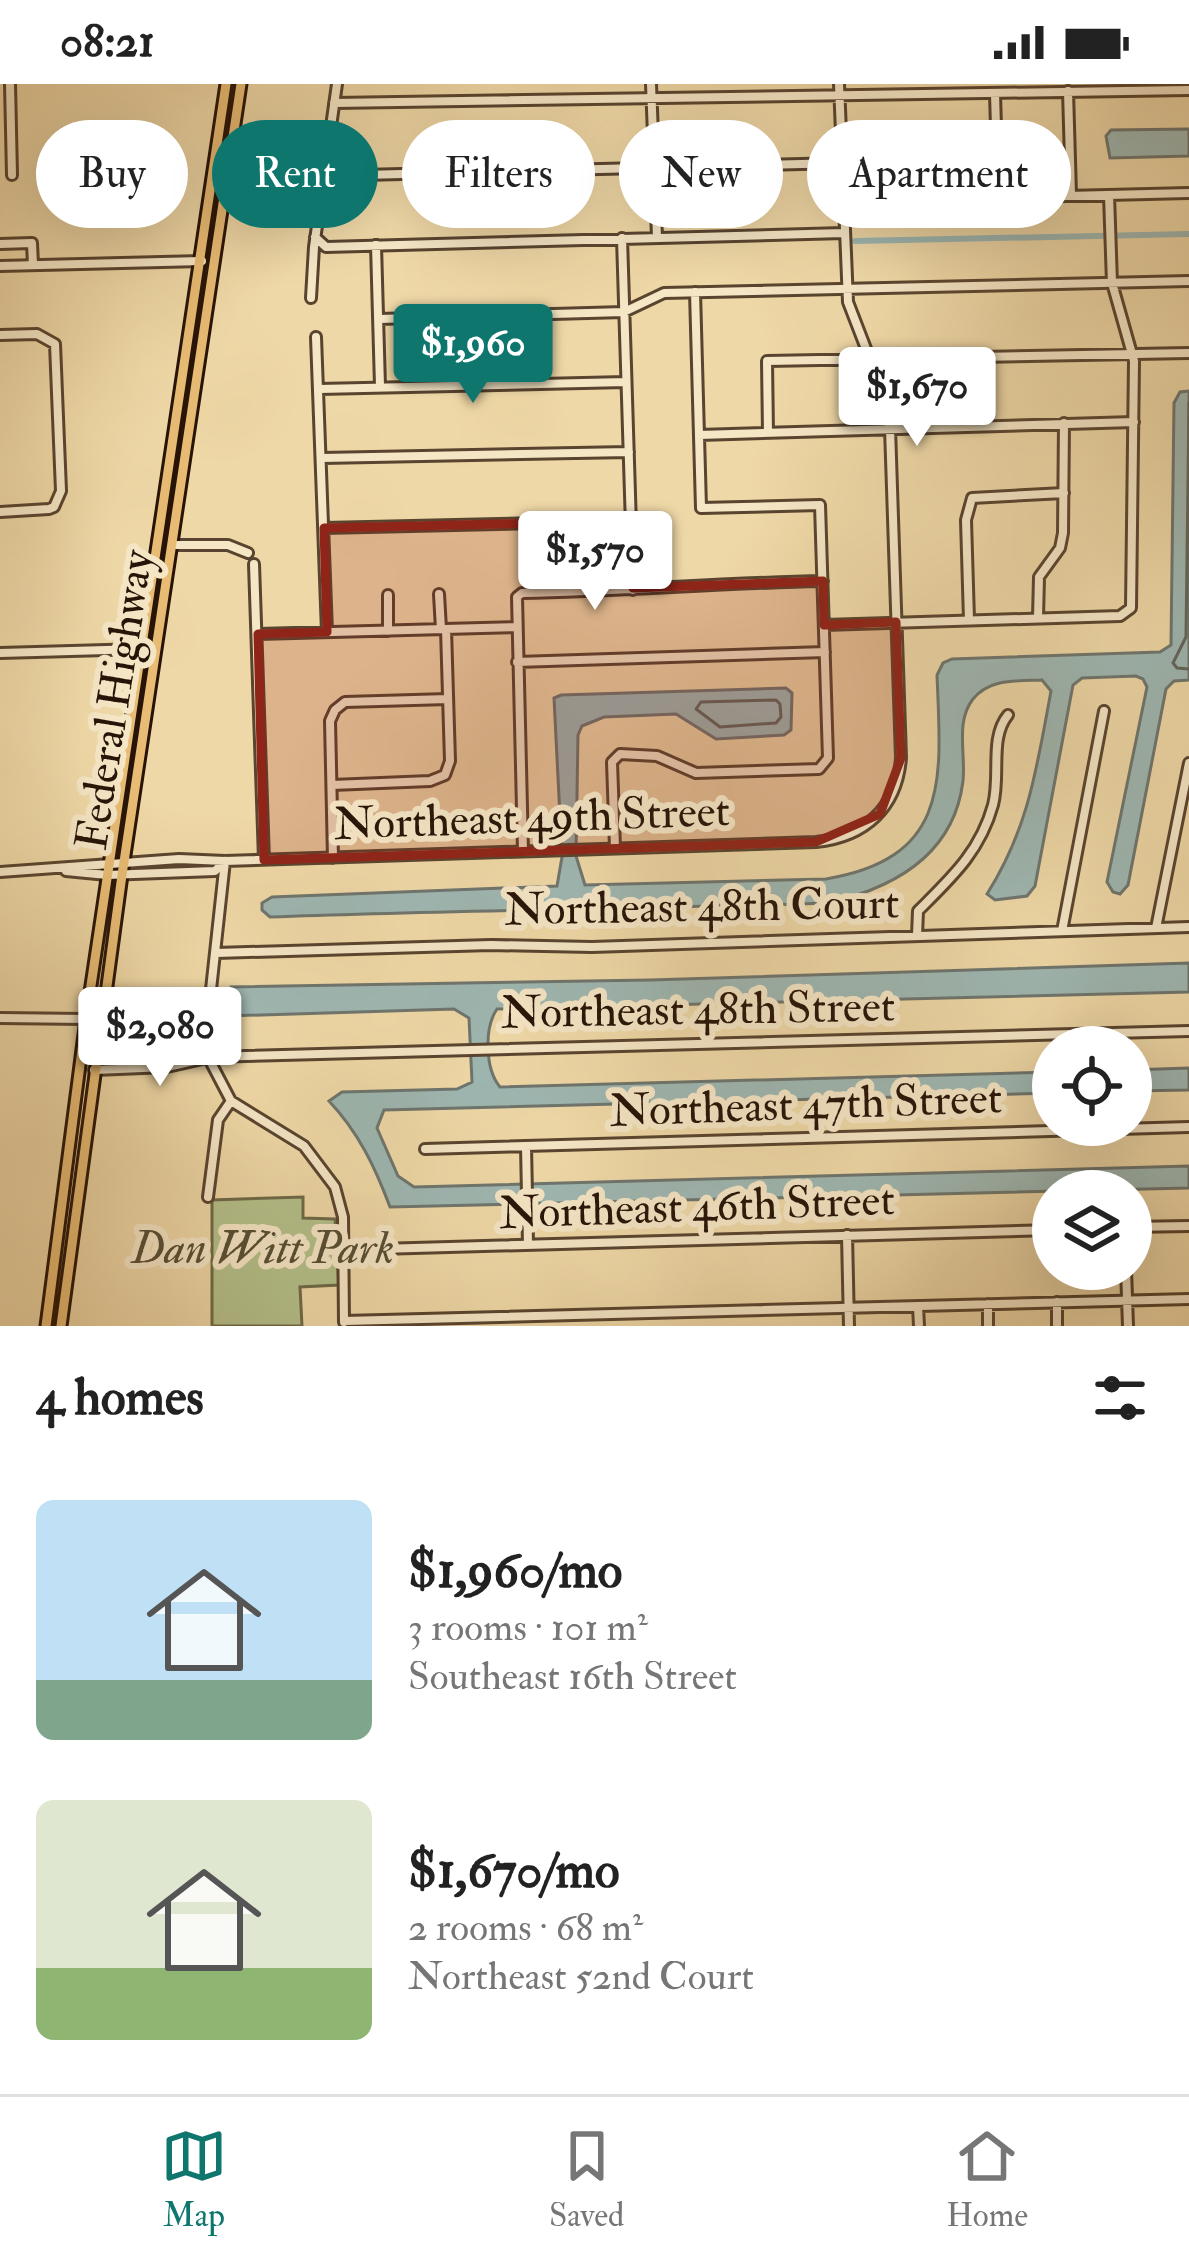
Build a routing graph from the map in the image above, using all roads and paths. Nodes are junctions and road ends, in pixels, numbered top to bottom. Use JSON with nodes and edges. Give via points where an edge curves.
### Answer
{"nodes":[{"id":1,"x":10,"y":84,"type":"edge"},
{"id":2,"x":241,"y":84,"type":"edge"},
{"id":3,"x":338,"y":84,"type":"edge"},
{"id":4,"x":651,"y":84,"type":"edge"},
{"id":5,"x":226,"y":85,"type":"edge"},
{"id":6,"x":1106,"y":88,"type":"edge"},
{"id":7,"x":839,"y":89,"type":"edge"},
{"id":8,"x":1189,"y":90,"type":"edge"},
{"id":9,"x":1068,"y":91,"type":"junction"},
{"id":10,"x":995,"y":93,"type":"junction"},
{"id":11,"x":652,"y":98,"type":"junction"},
{"id":12,"x":334,"y":103,"type":"junction"},
{"id":13,"x":236,"y":115,"type":"junction"},
{"id":14,"x":331,"y":120,"type":"edge"},
{"id":15,"x":653,"y":120,"type":"edge"},
{"id":16,"x":840,"y":120,"type":"edge"},
{"id":17,"x":996,"y":120,"type":"edge"},
{"id":18,"x":1069,"y":120,"type":"edge"},
{"id":19,"x":619,"y":169,"type":"edge"},
{"id":20,"x":12,"y":175,"type":"dead end"},
{"id":21,"x":378,"y":175,"type":"edge"},
{"id":22,"x":1189,"y":193,"type":"edge"},
{"id":23,"x":1071,"y":195,"type":"edge"},
{"id":24,"x":1109,"y":195,"type":"junction"},
{"id":25,"x":316,"y":228,"type":"edge"},
{"id":26,"x":657,"y":228,"type":"edge"},
{"id":27,"x":844,"y":228,"type":"edge"},
{"id":28,"x":844,"y":233,"type":"junction"},
{"id":29,"x":657,"y":237,"type":"junction"},
{"id":30,"x":622,"y":238,"type":"junction"},
{"id":31,"x":314,"y":242,"type":"junction"},
{"id":32,"x":0,"y":244,"type":"edge"},
{"id":33,"x":376,"y":245,"type":"junction"},
{"id":34,"x":200,"y":261,"type":"junction"},
{"id":35,"x":214,"y":261,"type":"junction"},
{"id":36,"x":33,"y":265,"type":"junction"},
{"id":37,"x":0,"y":266,"type":"edge"},
{"id":38,"x":1189,"y":280,"type":"edge"},
{"id":39,"x":1112,"y":283,"type":"junction"},
{"id":40,"x":847,"y":288,"type":"junction"},
{"id":41,"x":695,"y":292,"type":"junction"},
{"id":42,"x":311,"y":298,"type":"dead end"},
{"id":43,"x":624,"y":312,"type":"junction"},
{"id":44,"x":379,"y":319,"type":"junction"},
{"id":45,"x":0,"y":335,"type":"edge"},
{"id":46,"x":316,"y":337,"type":"dead end"},
{"id":47,"x":1134,"y":352,"type":"junction"},
{"id":48,"x":1189,"y":353,"type":"edge"},
{"id":49,"x":868,"y":358,"type":"junction"},
{"id":50,"x":182,"y":376,"type":"junction"},
{"id":51,"x":626,"y":382,"type":"junction"},
{"id":52,"x":380,"y":386,"type":"junction"},
{"id":53,"x":319,"y":388,"type":"junction"},
{"id":54,"x":193,"y":403,"type":"junction"},
{"id":55,"x":177,"y":409,"type":"junction"},
{"id":56,"x":1134,"y":422,"type":"junction"},
{"id":57,"x":1064,"y":423,"type":"junction"},
{"id":58,"x":890,"y":428,"type":"junction"},
{"id":59,"x":189,"y":433,"type":"junction"},
{"id":60,"x":768,"y":433,"type":"junction"},
{"id":61,"x":699,"y":435,"type":"junction"},
{"id":62,"x":629,"y":452,"type":"junction"},
{"id":63,"x":322,"y":458,"type":"junction"},
{"id":64,"x":1064,"y":494,"type":"junction"},
{"id":65,"x":0,"y":512,"type":"edge"},
{"id":66,"x":161,"y":517,"type":"junction"},
{"id":67,"x":631,"y":521,"type":"junction"},
{"id":68,"x":324,"y":528,"type":"junction"},
{"id":69,"x":172,"y":545,"type":"junction"},
{"id":70,"x":248,"y":553,"type":"dead end"},
{"id":71,"x":254,"y":564,"type":"dead end"},
{"id":72,"x":823,"y":581,"type":"junction"},
{"id":73,"x":634,"y":591,"type":"junction"},
{"id":74,"x":440,"y":594,"type":"dead end"},
{"id":75,"x":388,"y":595,"type":"dead end"},
{"id":76,"x":149,"y":600,"type":"junction"},
{"id":77,"x":1038,"y":619,"type":"junction"},
{"id":78,"x":969,"y":620,"type":"junction"},
{"id":79,"x":160,"y":621,"type":"junction"},
{"id":80,"x":896,"y":622,"type":"junction"},
{"id":81,"x":824,"y":625,"type":"junction"},
{"id":82,"x":515,"y":627,"type":"junction"},
{"id":83,"x":443,"y":629,"type":"junction"},
{"id":84,"x":388,"y":631,"type":"junction"},
{"id":85,"x":327,"y":632,"type":"junction"},
{"id":86,"x":258,"y":634,"type":"junction"},
{"id":87,"x":142,"y":649,"type":"junction"},
{"id":88,"x":0,"y":652,"type":"edge"},
{"id":89,"x":825,"y":652,"type":"junction"},
{"id":90,"x":517,"y":662,"type":"junction"},
{"id":91,"x":152,"y":680,"type":"junction"},
{"id":92,"x":448,"y":699,"type":"junction"},
{"id":93,"x":1104,"y":711,"type":"dead end"},
{"id":94,"x":1008,"y":715,"type":"dead end"},
{"id":95,"x":1189,"y":763,"type":"edge"},
{"id":96,"x":332,"y":785,"type":"junction"},
{"id":97,"x":615,"y":848,"type":"junction"},
{"id":98,"x":523,"y":851,"type":"junction"},
{"id":99,"x":333,"y":858,"type":"junction"},
{"id":100,"x":264,"y":860,"type":"junction"},
{"id":101,"x":225,"y":861,"type":"junction"},
{"id":102,"x":123,"y":869,"type":"junction"},
{"id":103,"x":108,"y":870,"type":"junction"},
{"id":104,"x":0,"y":872,"type":"edge"},
{"id":105,"x":1189,"y":927,"type":"edge"},
{"id":106,"x":1156,"y":928,"type":"junction"},
{"id":107,"x":1062,"y":931,"type":"junction"},
{"id":108,"x":916,"y":936,"type":"junction"},
{"id":109,"x":216,"y":953,"type":"junction"},
{"id":110,"x":0,"y":1018,"type":"edge"},
{"id":111,"x":86,"y":1019,"type":"junction"},
{"id":112,"x":1189,"y":1030,"type":"edge"},
{"id":113,"x":97,"y":1047,"type":"junction"},
{"id":114,"x":208,"y":1057,"type":"junction"},
{"id":115,"x":94,"y":1070,"type":"junction"},
{"id":116,"x":231,"y":1101,"type":"junction"},
{"id":117,"x":1189,"y":1127,"type":"edge"},
{"id":118,"x":526,"y":1146,"type":"junction"},
{"id":119,"x":425,"y":1149,"type":"dead end"},
{"id":120,"x":208,"y":1197,"type":"dead end"},
{"id":121,"x":1189,"y":1226,"type":"edge"},
{"id":122,"x":1152,"y":1227,"type":"edge"},
{"id":123,"x":1032,"y":1230,"type":"edge"},
{"id":124,"x":58,"y":1233,"type":"junction"},
{"id":125,"x":847,"y":1235,"type":"junction"},
{"id":126,"x":528,"y":1244,"type":"junction"},
{"id":127,"x":344,"y":1250,"type":"junction"},
{"id":128,"x":70,"y":1266,"type":"junction"},
{"id":129,"x":53,"y":1271,"type":"junction"},
{"id":130,"x":1127,"y":1290,"type":"edge"},
{"id":131,"x":65,"y":1294,"type":"junction"},
{"id":132,"x":1189,"y":1299,"type":"edge"},
{"id":133,"x":1127,"y":1300,"type":"junction"},
{"id":134,"x":1057,"y":1302,"type":"junction"},
{"id":135,"x":988,"y":1304,"type":"junction"},
{"id":136,"x":918,"y":1306,"type":"junction"},
{"id":137,"x":849,"y":1308,"type":"junction"},
{"id":138,"x":752,"y":1311,"type":"junction"},
{"id":139,"x":681,"y":1312,"type":"junction"},
{"id":140,"x":583,"y":1320,"type":"edge"},
{"id":141,"x":514,"y":1322,"type":"edge"},
{"id":142,"x":416,"y":1323,"type":"edge"},
{"id":143,"x":344,"y":1324,"type":"edge"},
{"id":144,"x":46,"y":1326,"type":"edge"},
{"id":145,"x":61,"y":1326,"type":"edge"},
{"id":146,"x":681,"y":1326,"type":"edge"},
{"id":147,"x":752,"y":1326,"type":"edge"},
{"id":148,"x":849,"y":1326,"type":"edge"},
{"id":149,"x":919,"y":1326,"type":"edge"},
{"id":150,"x":988,"y":1326,"type":"edge"},
{"id":151,"x":1058,"y":1326,"type":"edge"},
{"id":152,"x":1128,"y":1326,"type":"edge"}],
"edges":[{"from":1,"to":20,"type":"street"},
{"from":2,"to":13,"type":"main road","name":"Federal Highway"},
{"from":3,"to":12,"type":"street"},
{"from":4,"to":11,"type":"street"},
{"from":5,"to":13,"type":"main road"},
{"from":5,"to":34,"type":"main road","name":"Federal Highway"},
{"from":6,"to":8,"type":"street"},
{"from":6,"to":9,"type":"street"},
{"from":7,"to":10,"type":"street"},
{"from":7,"to":11,"type":"street"},
{"from":7,"to":16,"type":"street"},
{"from":9,"to":10,"type":"street"},
{"from":9,"to":18,"type":"street"},
{"from":10,"to":17,"type":"street"},
{"from":11,"to":12,"type":"street"},
{"from":11,"to":15,"type":"street"},
{"from":12,"to":14,"type":"street"},
{"from":13,"to":35,"type":"main road","name":"Federal Highway"},
{"from":19,"to":21,"type":"street"},
{"from":22,"to":24,"type":"street"},
{"from":23,"to":24,"type":"street"},
{"from":24,"to":39,"type":"street"},
{"from":25,"to":31,"type":"street"},
{"from":26,"to":29,"type":"street"},
{"from":27,"to":28,"type":"street"},
{"from":28,"to":29,"type":"street"},
{"from":28,"to":40,"type":"street"},
{"from":29,"to":30,"type":"street"},
{"from":30,"to":33,"type":"street"},
{"from":30,"to":43,"type":"street"},
{"from":31,"to":33,"type":"street"},
{"from":31,"to":42,"type":"street"},
{"from":32,"to":36,"type":"street","via":[[32,243]]},
{"from":33,"to":44,"type":"street"},
{"from":34,"to":35,"type":"street"},
{"from":34,"to":36,"type":"street"},
{"from":34,"to":50,"type":"main road","name":"Federal Highway"},
{"from":35,"to":54,"type":"main road","name":"Federal Highway"},
{"from":36,"to":37,"type":"street"},
{"from":38,"to":39,"type":"street"},
{"from":39,"to":40,"type":"street"},
{"from":39,"to":47,"type":"street"},
{"from":40,"to":41,"type":"street"},
{"from":40,"to":49,"type":"street"},
{"from":41,"to":43,"type":"street","via":[[664,293]]},
{"from":41,"to":61,"type":"street"},
{"from":43,"to":44,"type":"street"},
{"from":43,"to":51,"type":"street"},
{"from":44,"to":52,"type":"street"},
{"from":45,"to":65,"type":"street","via":[[48,338],[58,354],[61,490],[54,507]]},
{"from":46,"to":53,"type":"street"},
{"from":47,"to":48,"type":"street"},
{"from":47,"to":49,"type":"street"},
{"from":47,"to":56,"type":"street"},
{"from":49,"to":58,"type":"street"},
{"from":49,"to":60,"type":"street","via":[[766,361]]},
{"from":50,"to":54,"type":"main road"},
{"from":50,"to":55,"type":"main road","name":"Federal Highway"},
{"from":51,"to":52,"type":"street"},
{"from":51,"to":62,"type":"street"},
{"from":52,"to":53,"type":"street"},
{"from":53,"to":63,"type":"street"},
{"from":54,"to":59,"type":"main road","name":"Federal Highway"},
{"from":55,"to":59,"type":"main road"},
{"from":55,"to":66,"type":"main road","name":"Federal Highway"},
{"from":56,"to":57,"type":"street"},
{"from":56,"to":77,"type":"street","via":[[1133,600],[1126,613]]},
{"from":57,"to":58,"type":"street"},
{"from":57,"to":64,"type":"street"},
{"from":58,"to":60,"type":"street"},
{"from":58,"to":80,"type":"street"},
{"from":59,"to":69,"type":"main road","name":"Federal Highway"},
{"from":60,"to":61,"type":"street"},
{"from":61,"to":72,"type":"street","via":[[701,508],[820,505]]},
{"from":62,"to":63,"type":"street"},
{"from":62,"to":67,"type":"street"},
{"from":63,"to":68,"type":"street"},
{"from":64,"to":77,"type":"street","via":[[1064,533],[1040,577]]},
{"from":64,"to":78,"type":"street","via":[[982,495],[968,504]]},
{"from":66,"to":69,"type":"main road"},
{"from":66,"to":76,"type":"main road","name":"Federal Highway"},
{"from":67,"to":68,"type":"street"},
{"from":67,"to":73,"type":"street"},
{"from":68,"to":85,"type":"street"},
{"from":69,"to":70,"type":"street"},
{"from":69,"to":79,"type":"main road","name":"Federal Highway"},
{"from":71,"to":86,"type":"street"},
{"from":72,"to":73,"type":"street"},
{"from":72,"to":81,"type":"street"},
{"from":73,"to":82,"type":"street","via":[[522,593]]},
{"from":74,"to":83,"type":"street"},
{"from":75,"to":84,"type":"street"},
{"from":76,"to":79,"type":"main road"},
{"from":76,"to":87,"type":"main road","name":"Federal Highway"},
{"from":77,"to":78,"type":"street"},
{"from":78,"to":80,"type":"street"},
{"from":79,"to":91,"type":"main road","name":"Federal Highway"},
{"from":80,"to":81,"type":"street"},
{"from":80,"to":97,"type":"street","name":"Northeast 49th Street","via":[[900,774],[880,814],[841,838]]},
{"from":81,"to":89,"type":"street"},
{"from":82,"to":83,"type":"street"},
{"from":82,"to":90,"type":"street"},
{"from":83,"to":84,"type":"street"},
{"from":83,"to":92,"type":"street"},
{"from":84,"to":85,"type":"street"},
{"from":85,"to":86,"type":"street"},
{"from":86,"to":100,"type":"street"},
{"from":87,"to":88,"type":"street"},
{"from":87,"to":91,"type":"main road"},
{"from":87,"to":103,"type":"main road","name":"Federal Highway"},
{"from":89,"to":90,"type":"street"},
{"from":89,"to":97,"type":"street","via":[[825,765],[696,773],[646,754],[615,757]]},
{"from":90,"to":98,"type":"street"},
{"from":91,"to":102,"type":"main road","name":"Federal Highway"},
{"from":92,"to":96,"type":"street","via":[[445,775]]},
{"from":92,"to":96,"type":"street","via":[[345,702],[330,721]]},
{"from":93,"to":107,"type":"street"},
{"from":94,"to":108,"type":"street","via":[[998,728],[997,782],[985,827],[958,873],[918,911]]},
{"from":95,"to":106,"type":"street"},
{"from":96,"to":99,"type":"street"},
{"from":97,"to":98,"type":"street","name":"Northeast 49th Street"},
{"from":98,"to":99,"type":"street","name":"Northeast 49th Street"},
{"from":99,"to":100,"type":"street","name":"Northeast 49th Street"},
{"from":100,"to":101,"type":"street","name":"Northeast 49th Street"},
{"from":101,"to":102,"type":"street","name":"Northeast 49th Street","via":[[214,871]]},
{"from":101,"to":109,"type":"street"},
{"from":102,"to":103,"type":"street","name":"Northeast 49th Street"},
{"from":102,"to":113,"type":"main road","name":"Federal Highway"},
{"from":103,"to":104,"type":"street","name":"Northeast 49th Street"},
{"from":103,"to":111,"type":"main road","name":"Federal Highway"},
{"from":105,"to":106,"type":"street","name":"Northeast 48th Court"},
{"from":106,"to":107,"type":"street","name":"Northeast 48th Court"},
{"from":107,"to":108,"type":"street","name":"Northeast 48th Court"},
{"from":108,"to":109,"type":"street","name":"Northeast 48th Court"},
{"from":109,"to":114,"type":"street"},
{"from":110,"to":111,"type":"street"},
{"from":111,"to":113,"type":"main road"},
{"from":111,"to":124,"type":"main road","name":"Federal Highway"},
{"from":112,"to":114,"type":"street","name":"Northeast 48th Street"},
{"from":113,"to":114,"type":"street","name":"Northeast 48th Street","via":[[117,1059]]},
{"from":113,"to":115,"type":"main road","name":"Federal Highway"},
{"from":114,"to":115,"type":"street","name":"Northeast 48th Street"},
{"from":114,"to":116,"type":"street"},
{"from":115,"to":128,"type":"main road","name":"Federal Highway"},
{"from":116,"to":120,"type":"street","via":[[218,1120]]},
{"from":116,"to":127,"type":"street","via":[[304,1146],[325,1170],[340,1202]]},
{"from":117,"to":118,"type":"street","name":"Northeast 47th Street"},
{"from":118,"to":119,"type":"street","name":"Northeast 47th Street"},
{"from":118,"to":126,"type":"street"},
{"from":121,"to":122,"type":"street"},
{"from":123,"to":125,"type":"street","name":"Northeast 46th Street"},
{"from":124,"to":128,"type":"main road"},
{"from":124,"to":129,"type":"main road","name":"Federal Highway"},
{"from":125,"to":126,"type":"street","name":"Northeast 46th Street"},
{"from":125,"to":137,"type":"street"},
{"from":126,"to":127,"type":"street","name":"Northeast 46th Street"},
{"from":127,"to":143,"type":"street"},
{"from":128,"to":131,"type":"main road","name":"Federal Highway"},
{"from":129,"to":131,"type":"main road"},
{"from":129,"to":144,"type":"main road","name":"Federal Highway"},
{"from":130,"to":133,"type":"street"},
{"from":131,"to":145,"type":"main road","name":"Federal Highway"},
{"from":132,"to":133,"type":"street"},
{"from":133,"to":134,"type":"street"},
{"from":133,"to":152,"type":"street"},
{"from":134,"to":135,"type":"street"},
{"from":134,"to":151,"type":"street"},
{"from":135,"to":136,"type":"street"},
{"from":135,"to":150,"type":"street"},
{"from":136,"to":137,"type":"street"},
{"from":136,"to":149,"type":"street"},
{"from":137,"to":138,"type":"street"},
{"from":137,"to":148,"type":"street"},
{"from":138,"to":139,"type":"street"},
{"from":138,"to":147,"type":"street"},
{"from":139,"to":140,"type":"street"},
{"from":139,"to":146,"type":"street"},
{"from":140,"to":141,"type":"street"},
{"from":141,"to":142,"type":"street"},
{"from":142,"to":143,"type":"street"}]}
